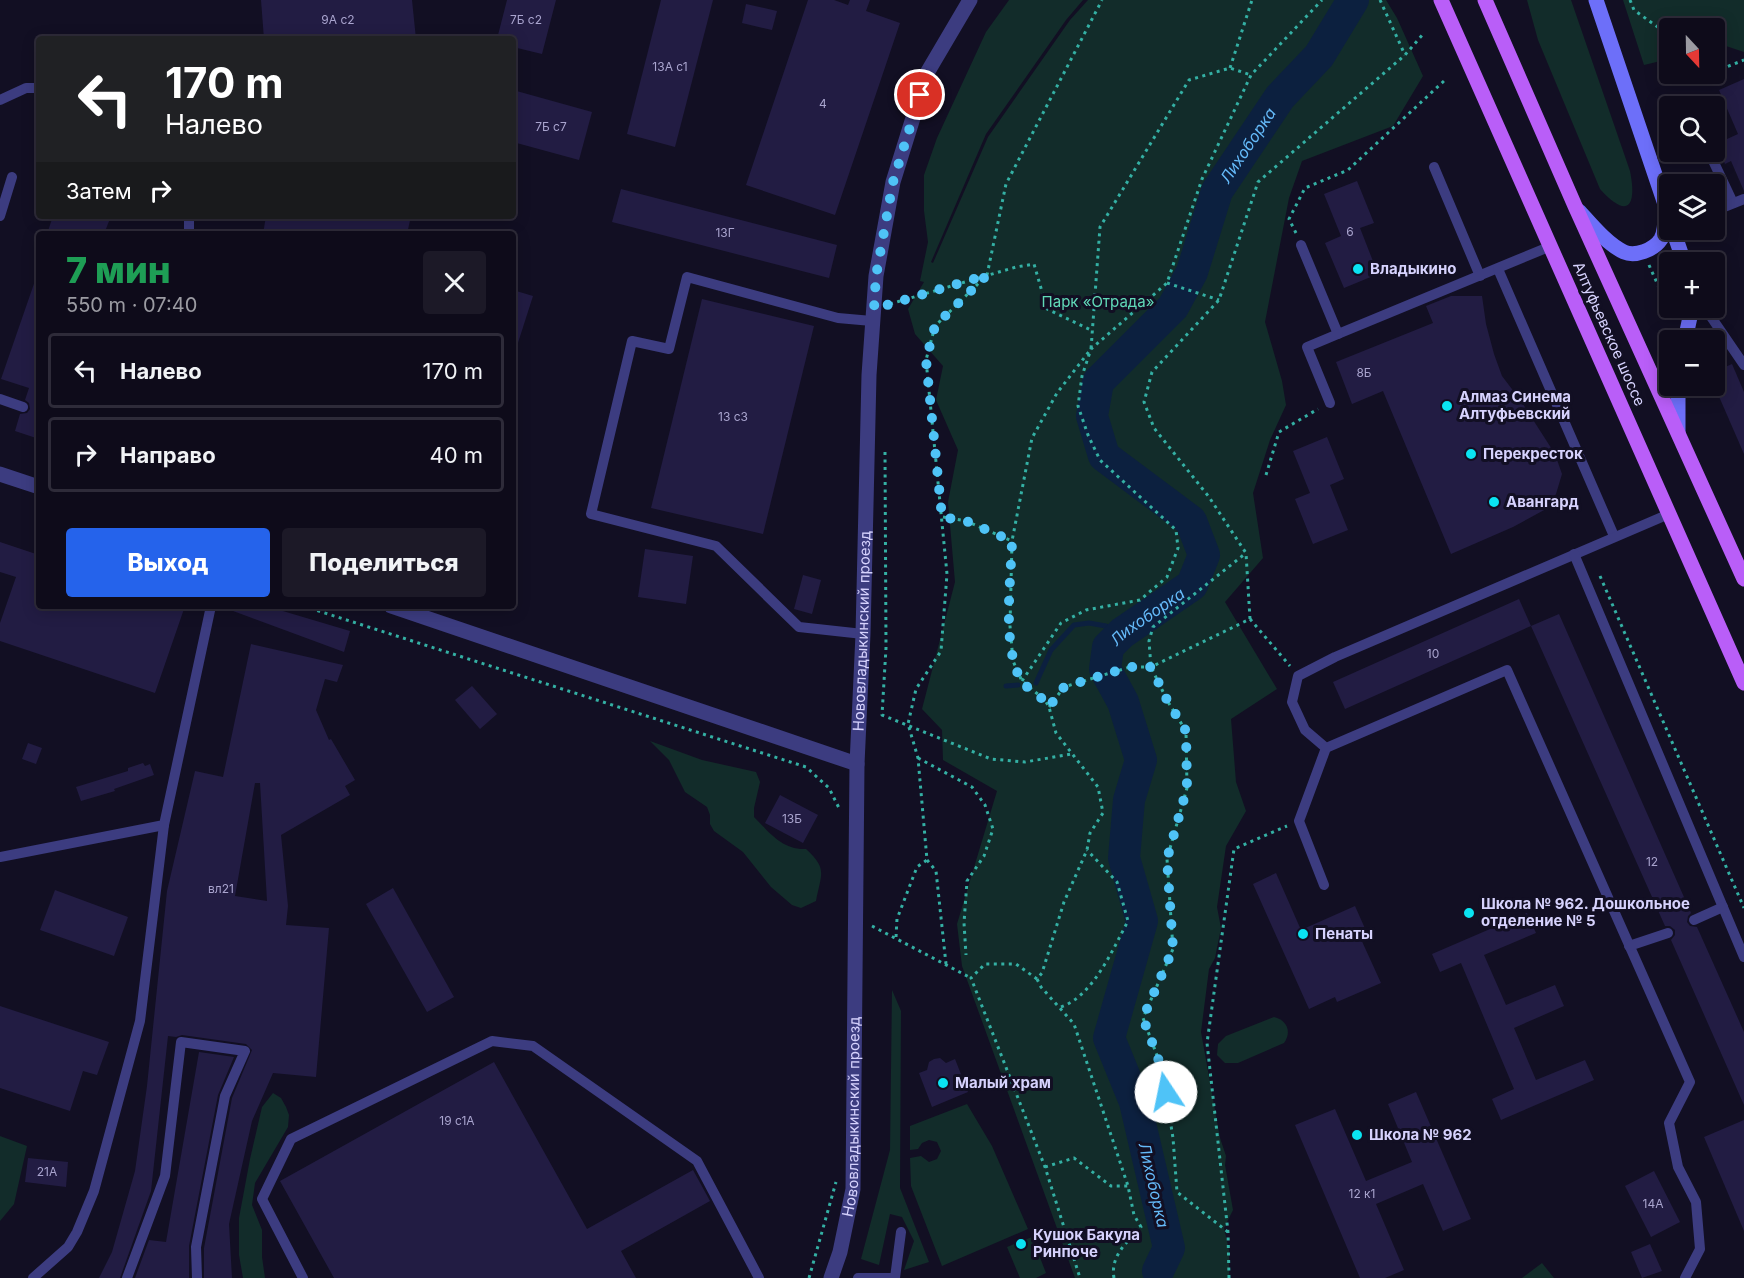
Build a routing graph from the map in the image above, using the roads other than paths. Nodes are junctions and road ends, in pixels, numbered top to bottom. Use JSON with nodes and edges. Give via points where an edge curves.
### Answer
{"nodes":[{"id":1,"x":970,"y":0,"type":"edge"},
{"id":2,"x":1441,"y":0,"type":"edge"},
{"id":3,"x":1485,"y":0,"type":"edge"},
{"id":4,"x":1596,"y":0,"type":"edge"},
{"id":5,"x":36,"y":87,"type":"edge"},
{"id":6,"x":0,"y":100,"type":"edge"},
{"id":7,"x":1714,"y":162,"type":"edge"},
{"id":8,"x":1434,"y":166,"type":"dead end"},
{"id":9,"x":12,"y":177,"type":"dead end"},
{"id":10,"x":1659,"y":188,"type":"edge"},
{"id":11,"x":1744,"y":199,"type":"edge"},
{"id":12,"x":1733,"y":203,"type":"junction"},
{"id":13,"x":1575,"y":206,"type":"junction"},
{"id":14,"x":1725,"y":206,"type":"edge"},
{"id":15,"x":0,"y":216,"type":"edge"},
{"id":16,"x":1660,"y":240,"type":"edge"},
{"id":17,"x":1301,"y":245,"type":"road end"},
{"id":18,"x":1551,"y":246,"type":"junction"},
{"id":19,"x":1498,"y":269,"type":"junction"},
{"id":20,"x":1480,"y":276,"type":"junction"},
{"id":21,"x":873,"y":315,"type":"junction"},
{"id":22,"x":1713,"y":318,"type":"edge"},
{"id":23,"x":1338,"y":334,"type":"junction"},
{"id":24,"x":1744,"y":365,"type":"edge"},
{"id":25,"x":1678,"y":396,"type":"edge"},
{"id":26,"x":0,"y":399,"type":"edge"},
{"id":27,"x":1330,"y":403,"type":"road end"},
{"id":28,"x":23,"y":407,"type":"dead end"},
{"id":29,"x":1678,"y":432,"type":"junction"},
{"id":30,"x":0,"y":474,"type":"edge"},
{"id":31,"x":36,"y":486,"type":"edge"},
{"id":32,"x":1669,"y":514,"type":"junction"},
{"id":33,"x":1614,"y":536,"type":"junction"},
{"id":34,"x":1574,"y":554,"type":"junction"},
{"id":35,"x":1744,"y":579,"type":"edge"},
{"id":36,"x":210,"y":609,"type":"edge"},
{"id":37,"x":400,"y":609,"type":"edge"},
{"id":38,"x":862,"y":634,"type":"junction"},
{"id":39,"x":1744,"y":683,"type":"edge"},
{"id":40,"x":1326,"y":748,"type":"junction"},
{"id":41,"x":856,"y":764,"type":"junction"},
{"id":42,"x":164,"y":825,"type":"junction"},
{"id":43,"x":0,"y":857,"type":"edge"},
{"id":44,"x":1324,"y":885,"type":"dead end"},
{"id":45,"x":1722,"y":907,"type":"junction"},
{"id":46,"x":1694,"y":920,"type":"dead end"},
{"id":47,"x":1668,"y":933,"type":"dead end"},
{"id":48,"x":1629,"y":946,"type":"junction"},
{"id":49,"x":1744,"y":957,"type":"edge"},
{"id":50,"x":901,"y":1232,"type":"dead end"},
{"id":51,"x":33,"y":1278,"type":"edge"},
{"id":52,"x":127,"y":1278,"type":"edge"},
{"id":53,"x":197,"y":1278,"type":"edge"},
{"id":54,"x":303,"y":1278,"type":"edge"},
{"id":55,"x":759,"y":1278,"type":"edge"},
{"id":56,"x":831,"y":1278,"type":"edge"},
{"id":57,"x":858,"y":1278,"type":"edge"},
{"id":58,"x":1685,"y":1278,"type":"edge"}],
"edges":[{"from":1,"to":21,"type":"street","name":"Нововладыкинский проезд","via":[[927,73],[893,182]]},
{"from":2,"to":18,"type":"main road","name":"Алтуфьевское шоссе"},
{"from":3,"to":13,"type":"main road","name":"Алтуфьевское шоссе"},
{"from":4,"to":10,"type":"main road"},
{"from":5,"to":6,"type":"lane"},
{"from":7,"to":12,"type":"lane"},
{"from":8,"to":20,"type":"lane"},
{"from":9,"to":15,"type":"lane"},
{"from":11,"to":12,"type":"lane"},
{"from":12,"to":14,"type":"lane"},
{"from":13,"to":16,"type":"main road","via":[[1624,252],[1639,253]]},
{"from":13,"to":29,"type":"main road","name":"Алтуфьевское шоссе"},
{"from":17,"to":23,"type":"lane"},
{"from":18,"to":19,"type":"lane"},
{"from":18,"to":32,"type":"main road","name":"Алтуфьевское шоссе"},
{"from":19,"to":20,"type":"lane"},
{"from":19,"to":33,"type":"lane"},
{"from":20,"to":23,"type":"lane"},
{"from":21,"to":38,"type":"street","name":"Нововладыкинский проезд"},
{"from":21,"to":38,"type":"lane","via":[[838,318],[687,277],[669,349],[632,341],[591,514],[716,546],[799,627]]},
{"from":22,"to":24,"type":"lane"},
{"from":23,"to":27,"type":"lane","via":[[1306,347]]},
{"from":25,"to":29,"type":"main road"},
{"from":26,"to":28,"type":"lane"},
{"from":29,"to":35,"type":"main road","name":"Алтуфьевское шоссе"},
{"from":30,"to":31,"type":"street"},
{"from":32,"to":33,"type":"lane"},
{"from":32,"to":39,"type":"main road","name":"Алтуфьевское шоссе"},
{"from":33,"to":34,"type":"lane"},
{"from":34,"to":40,"type":"lane","via":[[1298,676],[1292,702],[1305,730]]},
{"from":34,"to":45,"type":"lane"},
{"from":36,"to":42,"type":"lane"},
{"from":37,"to":41,"type":"street"},
{"from":38,"to":41,"type":"street","name":"Нововладыкинский проезд"},
{"from":40,"to":44,"type":"lane","via":[[1299,821]]},
{"from":40,"to":48,"type":"lane","via":[[1507,670]]},
{"from":41,"to":56,"type":"street","name":"Нововладыкинский проезд","via":[[853,1189]]},
{"from":42,"to":43,"type":"lane"},
{"from":42,"to":51,"type":"lane","via":[[140,1021],[94,1191],[68,1247]]},
{"from":45,"to":46,"type":"lane"},
{"from":45,"to":49,"type":"lane"},
{"from":47,"to":48,"type":"lane"},
{"from":48,"to":58,"type":"lane","via":[[1690,1082],[1670,1124],[1678,1167],[1696,1202],[1700,1249]]},
{"from":50,"to":57,"type":"lane","via":[[895,1278]]},
{"from":52,"to":53,"type":"lane","via":[[165,1176],[181,1042],[245,1051],[225,1096],[196,1247]]},
{"from":54,"to":55,"type":"lane","via":[[262,1199],[291,1139],[492,1041],[533,1047],[697,1161]]}]}
